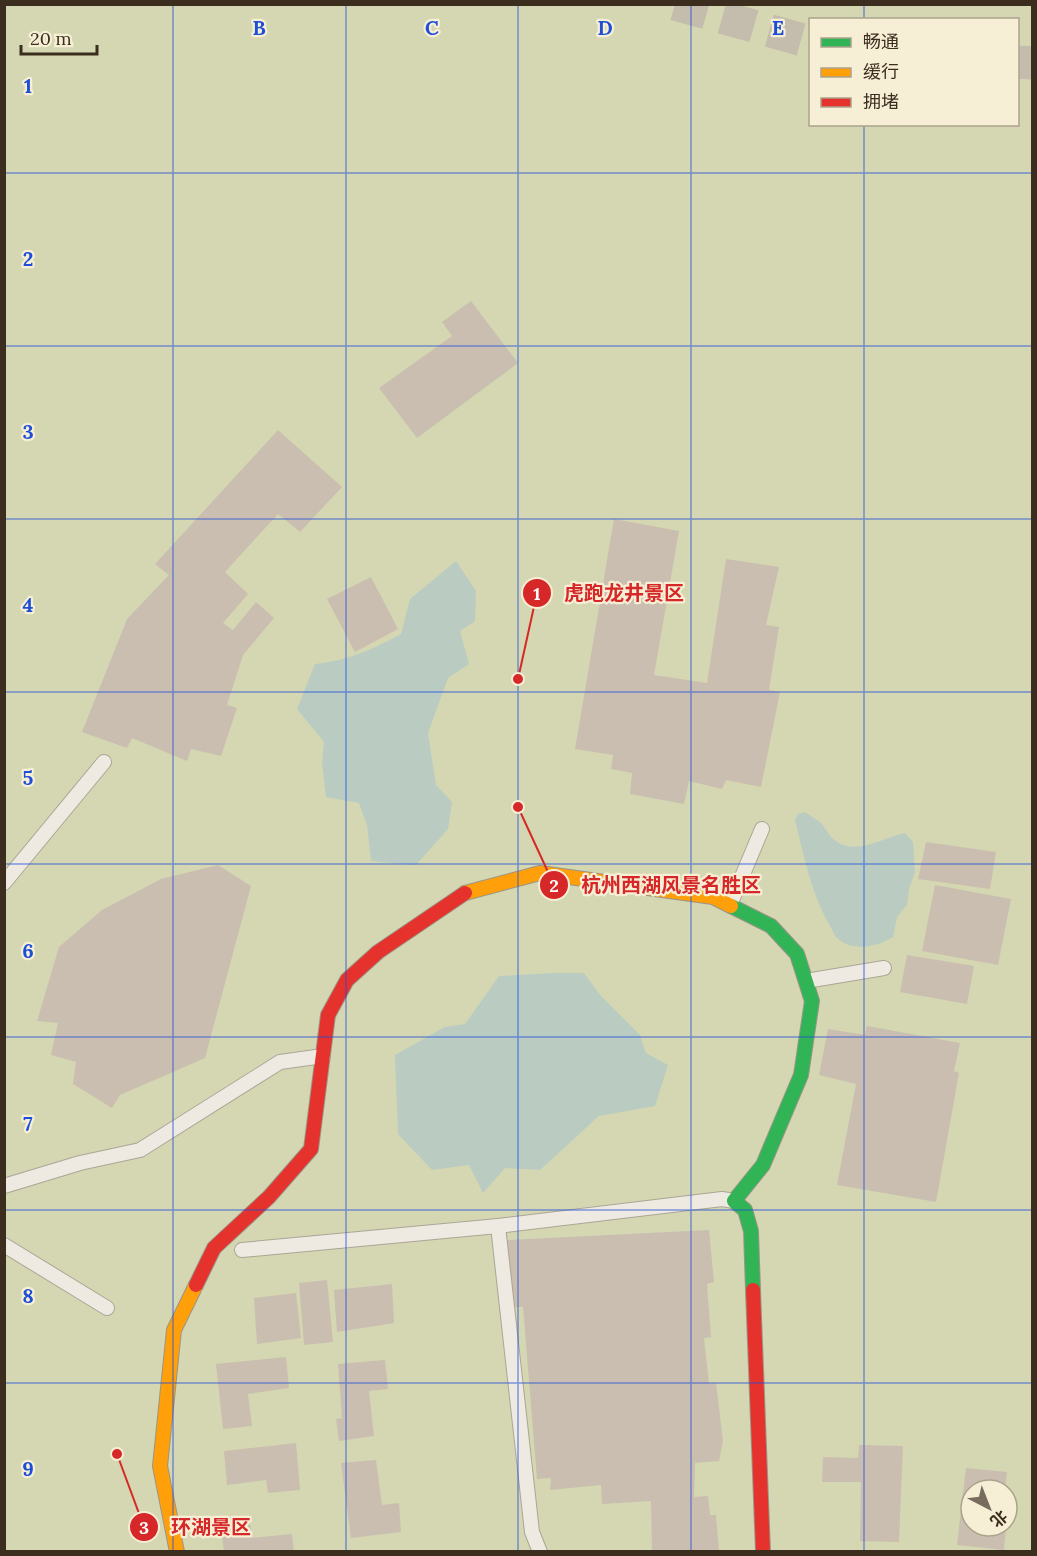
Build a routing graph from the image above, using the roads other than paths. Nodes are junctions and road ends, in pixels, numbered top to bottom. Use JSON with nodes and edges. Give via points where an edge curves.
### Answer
{"nodes":[{"id":1,"x":105,"y":762,"type":"dead end"},
{"id":2,"x":762,"y":830,"type":"dead end"},
{"id":3,"x":4,"y":883,"type":"edge"},
{"id":4,"x":729,"y":905,"type":"junction"},
{"id":5,"x":884,"y":968,"type":"dead end"},
{"id":6,"x":806,"y":982,"type":"junction"},
{"id":7,"x":322,"y":1056,"type":"junction"},
{"id":8,"x":4,"y":1186,"type":"edge"},
{"id":9,"x":734,"y":1201,"type":"junction"},
{"id":10,"x":498,"y":1226,"type":"junction"},
{"id":11,"x":4,"y":1245,"type":"edge"},
{"id":12,"x":242,"y":1250,"type":"dead end"},
{"id":13,"x":107,"y":1308,"type":"dead end"},
{"id":14,"x":177,"y":1551,"type":"edge"},
{"id":15,"x":540,"y":1551,"type":"edge"},
{"id":16,"x":763,"y":1551,"type":"edge"}],
"edges":[{"from":1,"to":3,"type":"lane"},
{"from":2,"to":4,"type":"lane"},
{"from":4,"to":6,"type":"street","via":[[771,927],[796,954]]},
{"from":4,"to":7,"type":"street","via":[[713,897],[540,873],[461,894],[378,952],[347,980],[328,1015]]},
{"from":5,"to":6,"type":"lane"},
{"from":6,"to":9,"type":"street","via":[[812,1000],[801,1076],[763,1166]]},
{"from":7,"to":8,"type":"lane","via":[[280,1062],[140,1150]]},
{"from":7,"to":14,"type":"street","via":[[311,1149],[269,1197],[214,1248],[174,1330],[160,1466]]},
{"from":9,"to":10,"type":"lane","via":[[722,1199]]},
{"from":9,"to":16,"type":"street","via":[[745,1210],[751,1231]]},
{"from":10,"to":12,"type":"lane"},
{"from":10,"to":15,"type":"lane","via":[[532,1532]]},
{"from":11,"to":13,"type":"lane"}]}
